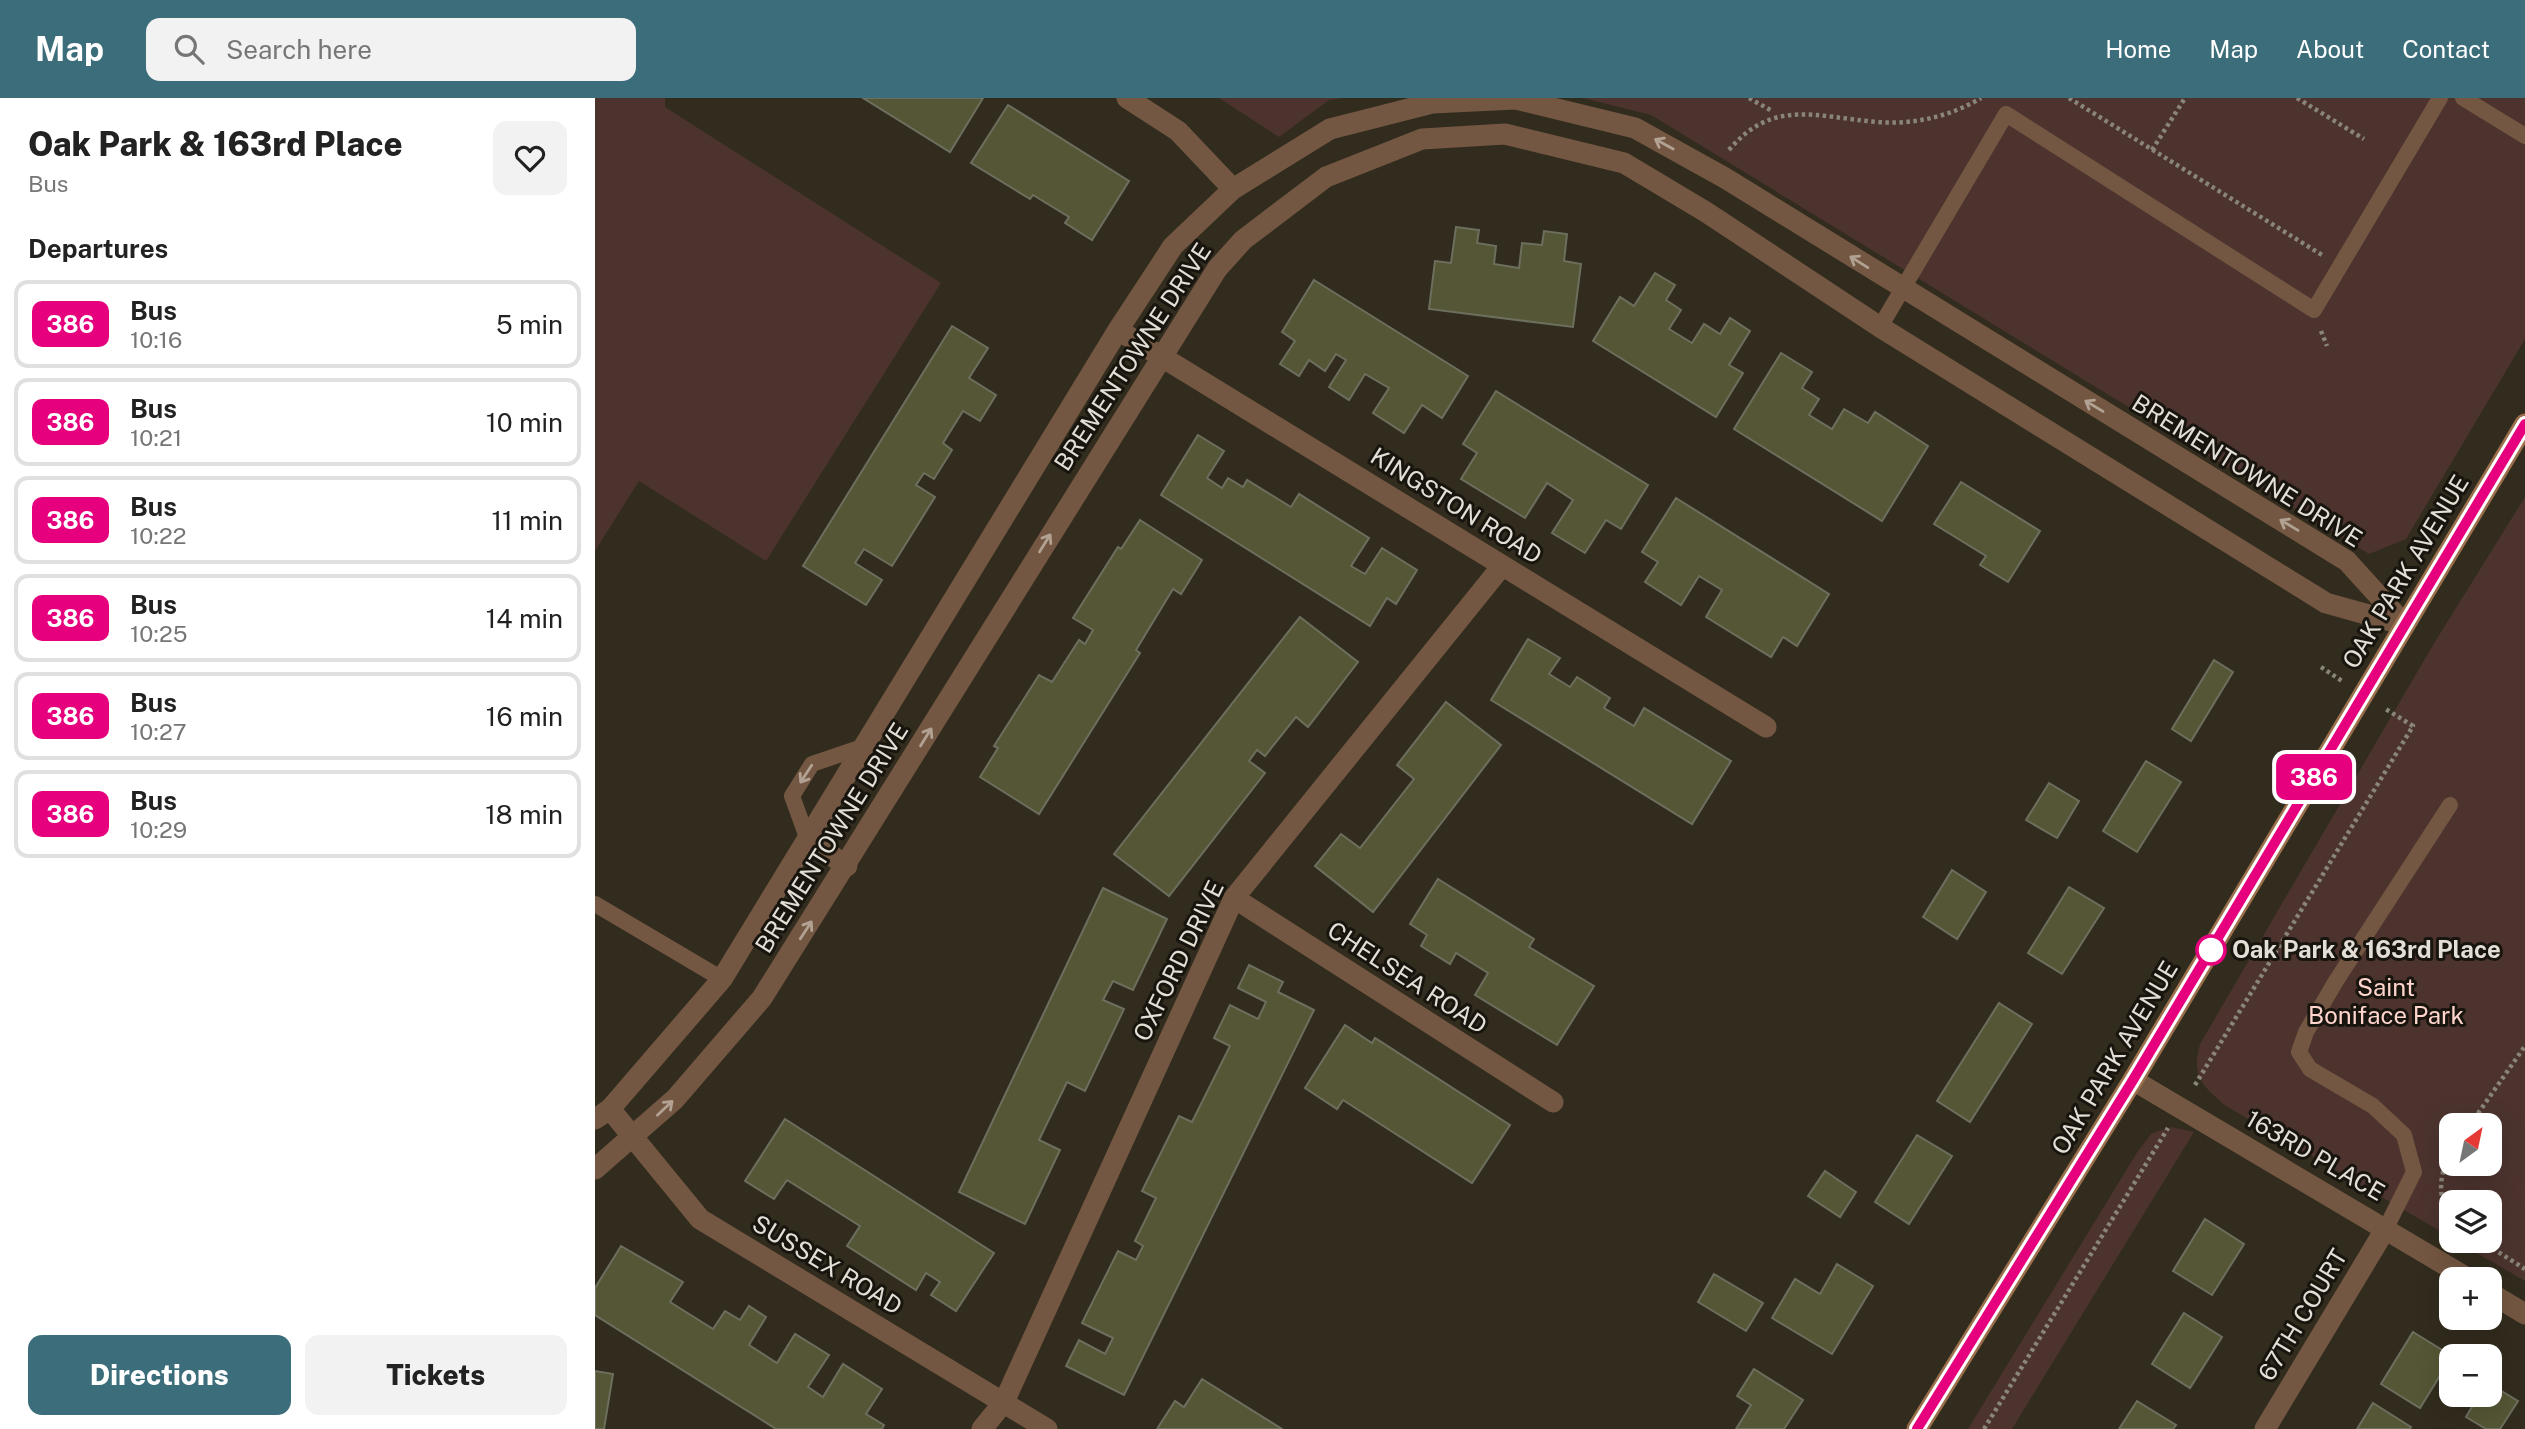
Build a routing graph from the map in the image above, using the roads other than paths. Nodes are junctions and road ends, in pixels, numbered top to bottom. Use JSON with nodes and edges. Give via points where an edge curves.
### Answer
{"nodes":[{"id":1,"x":1127,"y":98,"type":"edge"},
{"id":2,"x":2439,"y":98,"type":"edge"},
{"id":3,"x":2463,"y":98,"type":"edge"},
{"id":4,"x":2525,"y":136,"type":"edge"},
{"id":5,"x":1725,"y":178,"type":"junction"},
{"id":6,"x":1233,"y":189,"type":"junction"},
{"id":7,"x":1706,"y":212,"type":"junction"},
{"id":8,"x":1902,"y":289,"type":"junction"},
{"id":9,"x":1880,"y":327,"type":"junction"},
{"id":10,"x":1118,"y":330,"type":"junction"},
{"id":11,"x":1160,"y":356,"type":"junction"},
{"id":12,"x":2525,"y":424,"type":"edge"},
{"id":13,"x":1502,"y":566,"type":"junction"},
{"id":14,"x":2405,"y":625,"type":"junction"},
{"id":15,"x":1766,"y":727,"type":"dead end"},
{"id":16,"x":865,"y":746,"type":"junction"},
{"id":17,"x":2449,"y":805,"type":"dead end"},
{"id":18,"x":808,"y":840,"type":"junction"},
{"id":19,"x":847,"y":866,"type":"junction"},
{"id":20,"x":1234,"y":898,"type":"junction"},
{"id":21,"x":595,"y":904,"type":"edge"},
{"id":22,"x":722,"y":979,"type":"junction"},
{"id":23,"x":2133,"y":1080,"type":"junction"},
{"id":24,"x":1553,"y":1102,"type":"dead end"},
{"id":25,"x":603,"y":1114,"type":"edge"},
{"id":26,"x":633,"y":1138,"type":"junction"},
{"id":27,"x":595,"y":1169,"type":"edge"},
{"id":28,"x":2386,"y":1228,"type":"junction"},
{"id":29,"x":2449,"y":1267,"type":"edge"},
{"id":30,"x":2502,"y":1300,"type":"edge"},
{"id":31,"x":2525,"y":1314,"type":"edge"},
{"id":32,"x":1004,"y":1402,"type":"junction"},
{"id":33,"x":982,"y":1429,"type":"edge"},
{"id":34,"x":1047,"y":1429,"type":"edge"},
{"id":35,"x":1917,"y":1429,"type":"edge"},
{"id":36,"x":2265,"y":1429,"type":"edge"}],
"edges":[{"from":1,"to":6,"type":"street","via":[[1178,131]]},
{"from":2,"to":8,"type":"lane","via":[[2314,310],[2006,114]]},
{"from":3,"to":4,"type":"lane"},
{"from":5,"to":6,"type":"street","name":"BREMENTOWNE DRIVE","one_way":true,"via":[[1635,128],[1516,99],[1432,103],[1330,129]]},
{"from":5,"to":7,"type":"street"},
{"from":8,"to":5,"type":"street","name":"BREMENTOWNE DRIVE","one_way":true},
{"from":6,"to":10,"type":"street","name":"BREMENTOWNE DRIVE","via":[[1173,246]]},
{"from":7,"to":9,"type":"street","name":"BREMENTOWNE DRIVE"},
{"from":7,"to":11,"type":"street","name":"BREMENTOWNE DRIVE","via":[[1624,163],[1505,134],[1422,139],[1326,177],[1243,240],[1217,269]]},
{"from":8,"to":9,"type":"lane"},
{"from":14,"to":8,"type":"street","name":"BREMENTOWNE DRIVE","one_way":true,"via":[[2347,561]]},
{"from":9,"to":14,"type":"street","name":"BREMENTOWNE DRIVE","via":[[2326,603]]},
{"from":10,"to":11,"type":"street","name":"KINGSTON ROAD"},
{"from":10,"to":16,"type":"street","name":"BREMENTOWNE DRIVE"},
{"from":11,"to":13,"type":"street","name":"KINGSTON ROAD"},
{"from":19,"to":11,"type":"street","name":"BREMENTOWNE DRIVE","one_way":true},
{"from":12,"to":14,"type":"street","name":"OAK PARK AVENUE"},
{"from":13,"to":15,"type":"street","name":"KINGSTON ROAD"},
{"from":13,"to":20,"type":"street","name":"OXFORD DRIVE"},
{"from":14,"to":23,"type":"street","name":"OAK PARK AVENUE"},
{"from":16,"to":18,"type":"street","name":"BREMENTOWNE DRIVE"},
{"from":16,"to":18,"type":"lane","one_way":true,"via":[[812,764],[792,796]]},
{"from":17,"to":28,"type":"lane","via":[[2336,981],[2298,1052],[2309,1069],[2373,1106],[2404,1135],[2414,1172]]},
{"from":18,"to":19,"type":"street"},
{"from":18,"to":22,"type":"street","name":"BREMENTOWNE DRIVE"},
{"from":26,"to":19,"type":"street","name":"BREMENTOWNE DRIVE","one_way":true,"via":[[675,1099],[762,998]]},
{"from":20,"to":24,"type":"street","name":"CHELSEA ROAD"},
{"from":20,"to":32,"type":"street","name":"OXFORD DRIVE"},
{"from":21,"to":22,"type":"lane"},
{"from":22,"to":25,"type":"street","name":"BREMENTOWNE DRIVE"},
{"from":23,"to":28,"type":"street","name":"163RD PLACE"},
{"from":23,"to":35,"type":"street","name":"OAK PARK AVENUE"},
{"from":25,"to":26,"type":"street","name":"SUSSEX ROAD"},
{"from":26,"to":27,"type":"street","name":"BREMENTOWNE DRIVE"},
{"from":26,"to":32,"type":"street","name":"SUSSEX ROAD","via":[[700,1219]]},
{"from":28,"to":29,"type":"street","name":"163RD PLACE"},
{"from":28,"to":36,"type":"street","name":"67TH COURT"},
{"from":30,"to":31,"type":"street"},
{"from":32,"to":33,"type":"street","name":"OXFORD DRIVE"},
{"from":32,"to":34,"type":"street","name":"SUSSEX ROAD"}]}
